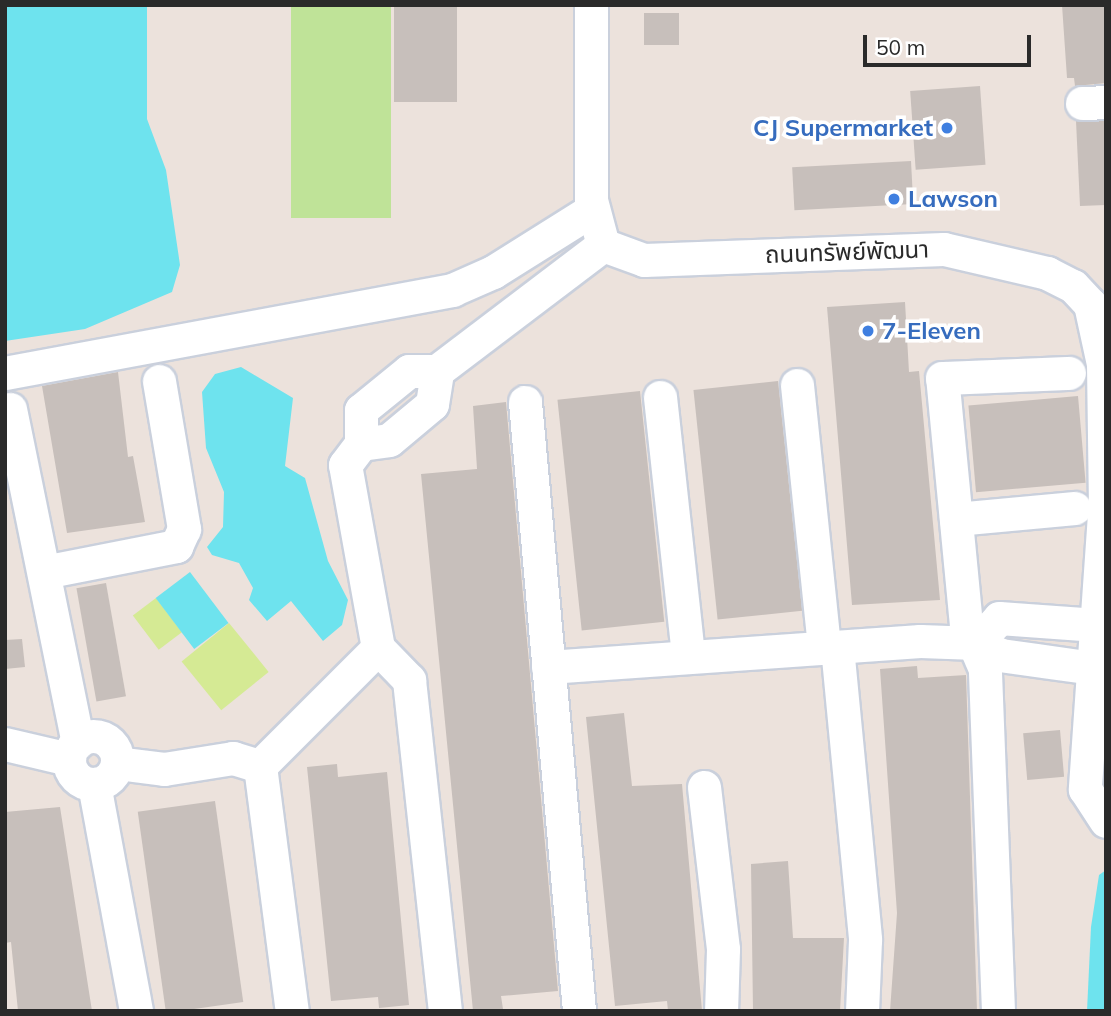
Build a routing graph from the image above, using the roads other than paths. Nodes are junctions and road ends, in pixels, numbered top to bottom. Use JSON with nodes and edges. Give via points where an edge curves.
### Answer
{"nodes":[{"id":1,"x":591,"y":5,"type":"edge"},
{"id":2,"x":592,"y":211,"type":"junction"},
{"id":3,"x":603,"y":245,"type":"junction"},
{"id":4,"x":1098,"y":304,"type":"edge"},
{"id":5,"x":5,"y":373,"type":"edge"},
{"id":6,"x":1069,"y":373,"type":"dead end"},
{"id":7,"x":159,"y":381,"type":"dead end"},
{"id":8,"x":797,"y":385,"type":"dead end"},
{"id":9,"x":660,"y":397,"type":"dead end"},
{"id":10,"x":526,"y":402,"type":"dead end"},
{"id":11,"x":10,"y":409,"type":"dead end"},
{"id":12,"x":1074,"y":508,"type":"dead end"},
{"id":13,"x":956,"y":519,"type":"junction"},
{"id":14,"x":44,"y":572,"type":"junction"},
{"id":15,"x":1097,"y":625,"type":"junction"},
{"id":16,"x":976,"y":643,"type":"junction"},
{"id":17,"x":831,"y":647,"type":"junction"},
{"id":18,"x":379,"y":648,"type":"junction"},
{"id":19,"x":688,"y":655,"type":"junction"},
{"id":20,"x":548,"y":667,"type":"junction"},
{"id":21,"x":1093,"y":668,"type":"junction"},
{"id":22,"x":5,"y":744,"type":"edge"},
{"id":23,"x":74,"y":750,"type":"junction"},
{"id":24,"x":260,"y":766,"type":"junction"},
{"id":25,"x":105,"y":774,"type":"junction"},
{"id":26,"x":704,"y":787,"type":"dead end"},
{"id":27,"x":1106,"y":821,"type":"edge"},
{"id":28,"x":136,"y":1011,"type":"edge"},
{"id":29,"x":292,"y":1011,"type":"edge"},
{"id":30,"x":445,"y":1011,"type":"edge"},
{"id":31,"x":579,"y":1011,"type":"edge"},
{"id":32,"x":721,"y":1011,"type":"edge"},
{"id":33,"x":862,"y":1011,"type":"edge"},
{"id":34,"x":998,"y":1011,"type":"edge"}],
"edges":[{"from":1,"to":2,"type":"street"},
{"from":2,"to":3,"type":"street"},
{"from":2,"to":5,"type":"street","via":[[493,272],[452,290]]},
{"from":3,"to":4,"type":"street","name":"ถนนทรัพย์พัฒนา","via":[[644,260],[944,249],[1047,273]]},
{"from":3,"to":18,"type":"street","via":[[437,371],[432,404],[389,440],[361,444],[345,465]]},
{"from":4,"to":15,"type":"street","name":"ถนนทรัพย์พัฒนา","via":[[1105,500]]},
{"from":6,"to":13,"type":"street","via":[[942,378]]},
{"from":7,"to":14,"type":"street","via":[[184,529],[176,546],[160,554]]},
{"from":8,"to":17,"type":"street"},
{"from":9,"to":19,"type":"street"},
{"from":10,"to":20,"type":"street"},
{"from":11,"to":14,"type":"street"},
{"from":12,"to":13,"type":"street"},
{"from":13,"to":16,"type":"street","via":[[966,625]]},
{"from":14,"to":23,"type":"street"},
{"from":15,"to":16,"type":"street","via":[[999,618]]},
{"from":15,"to":21,"type":"street","name":"ถนนทรัพย์พัฒนา"},
{"from":16,"to":17,"type":"street"},
{"from":16,"to":21,"type":"street","via":[[1001,654]]},
{"from":16,"to":34,"type":"street","via":[[985,668]]},
{"from":17,"to":19,"type":"street"},
{"from":17,"to":33,"type":"street","via":[[865,940]]},
{"from":18,"to":24,"type":"street"},
{"from":18,"to":30,"type":"street","via":[[410,680]]},
{"from":19,"to":20,"type":"street"},
{"from":20,"to":31,"type":"street"},
{"from":21,"to":27,"type":"street","name":"ถนนทรัพย์พัฒนา","via":[[1085,789]]},
{"from":22,"to":23,"type":"street"},
{"from":23,"to":25,"type":"street","via":[[78,778]]},
{"from":24,"to":25,"type":"street","via":[[233,758]]},
{"from":24,"to":29,"type":"street"},
{"from":25,"to":28,"type":"street"},
{"from":26,"to":32,"type":"street","via":[[723,949]]}]}
